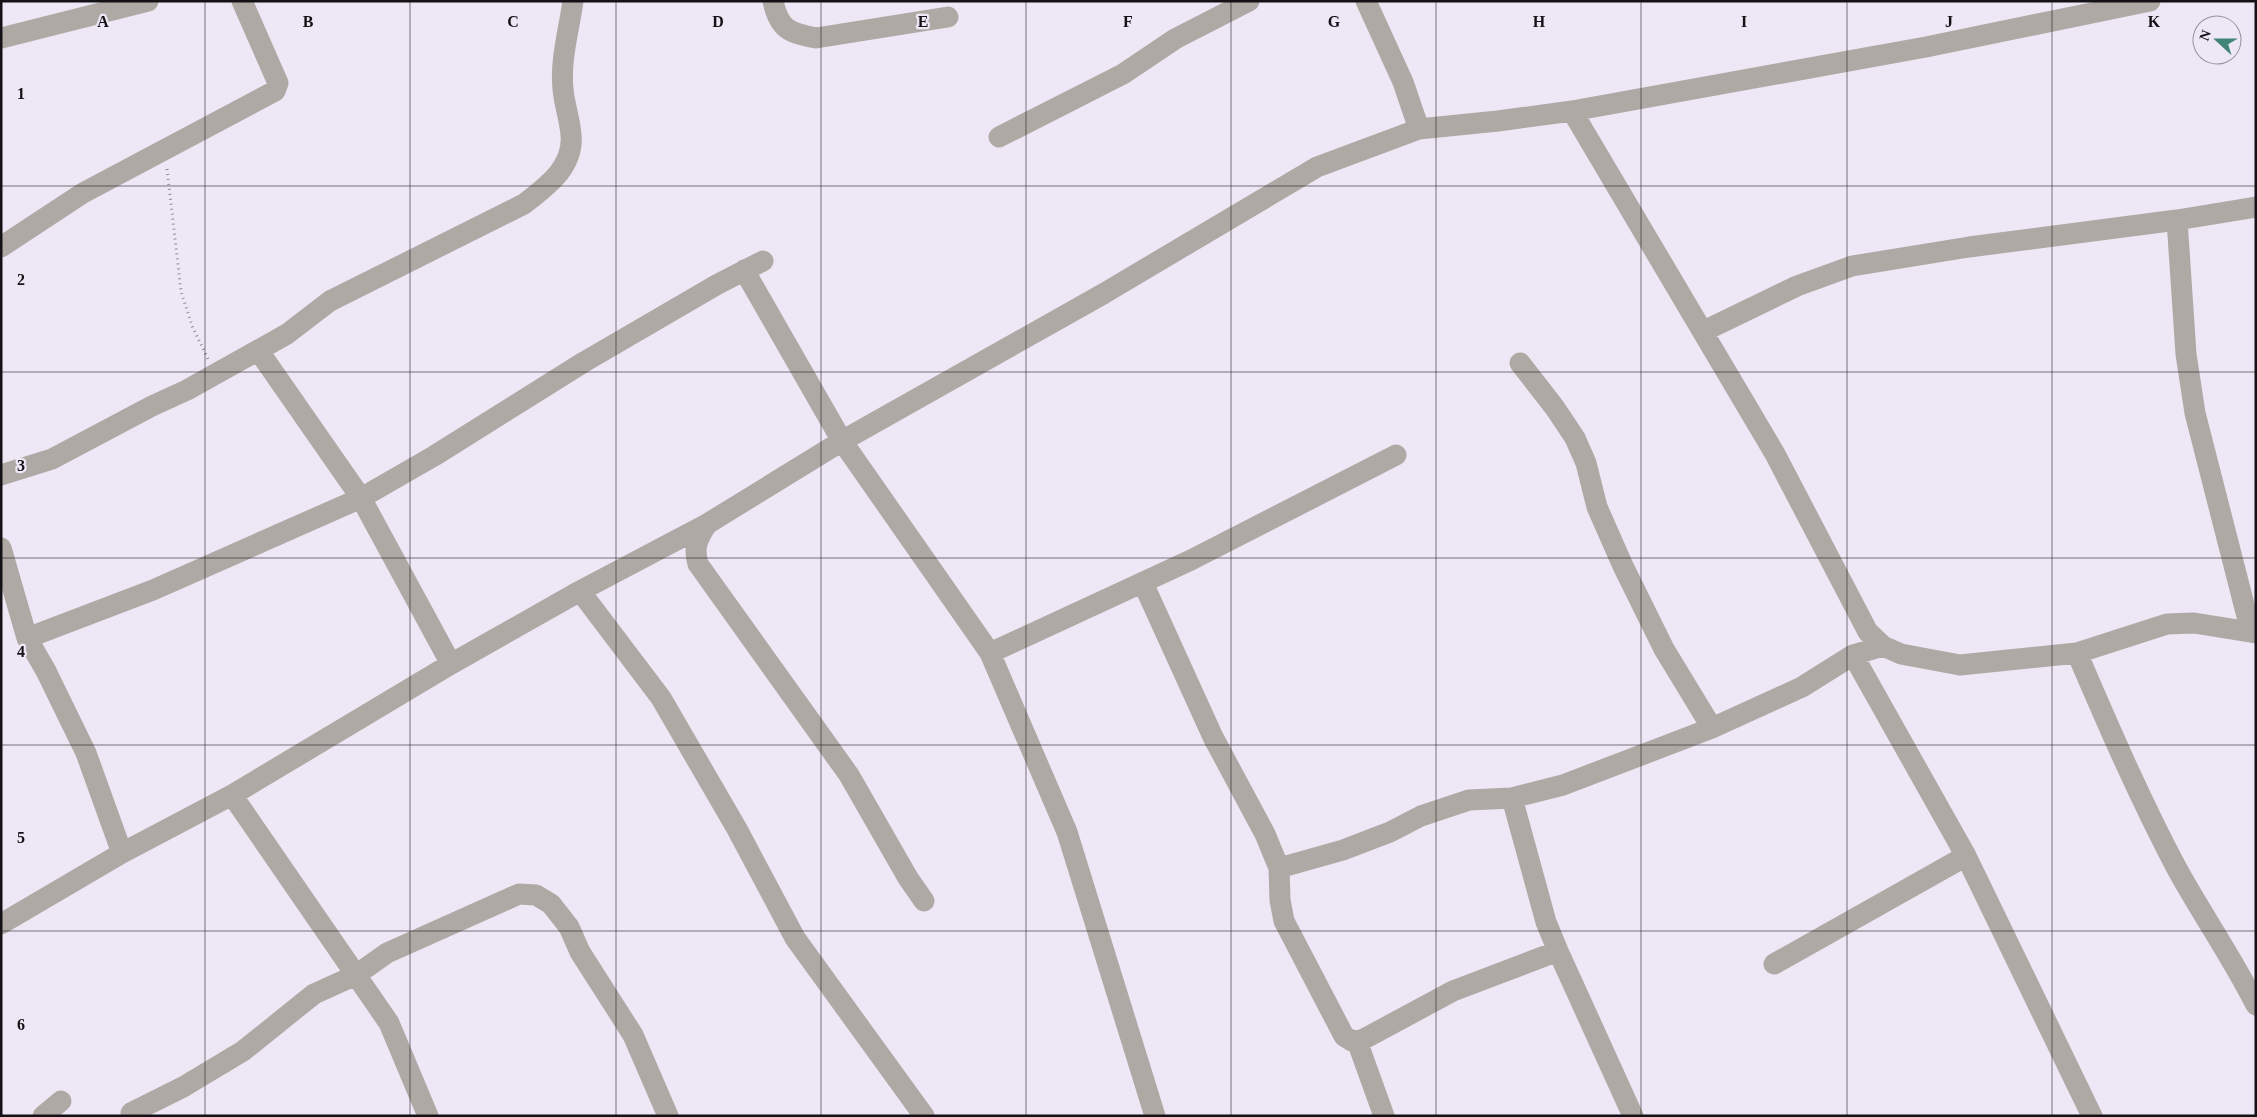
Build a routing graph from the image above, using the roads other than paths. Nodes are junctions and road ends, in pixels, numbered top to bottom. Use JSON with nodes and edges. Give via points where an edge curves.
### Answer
{"nodes":[{"id":1,"x":148,"y":1,"type":"edge"},
{"id":2,"x":242,"y":1,"type":"edge"},
{"id":3,"x":573,"y":1,"type":"edge"},
{"id":4,"x":773,"y":1,"type":"edge"},
{"id":5,"x":1249,"y":1,"type":"edge"},
{"id":6,"x":1366,"y":1,"type":"edge"},
{"id":7,"x":2150,"y":1,"type":"edge"},
{"id":8,"x":948,"y":17,"type":"dead end"},
{"id":9,"x":1,"y":38,"type":"edge"},
{"id":10,"x":1572,"y":111,"type":"junction"},
{"id":11,"x":1419,"y":129,"type":"junction"},
{"id":12,"x":999,"y":138,"type":"dead end"},
{"id":13,"x":2256,"y":207,"type":"edge"},
{"id":14,"x":2177,"y":220,"type":"junction"},
{"id":15,"x":1,"y":248,"type":"edge"},
{"id":16,"x":763,"y":261,"type":"dead end"},
{"id":17,"x":744,"y":270,"type":"junction"},
{"id":18,"x":1704,"y":331,"type":"junction"},
{"id":19,"x":258,"y":350,"type":"junction"},
{"id":20,"x":1520,"y":363,"type":"dead end"},
{"id":21,"x":842,"y":441,"type":"junction"},
{"id":22,"x":1396,"y":455,"type":"dead end"},
{"id":23,"x":1,"y":476,"type":"edge"},
{"id":24,"x":362,"y":498,"type":"junction"},
{"id":25,"x":707,"y":524,"type":"junction"},
{"id":26,"x":1,"y":548,"type":"edge"},
{"id":27,"x":1143,"y":584,"type":"junction"},
{"id":28,"x":580,"y":590,"type":"junction"},
{"id":29,"x":2253,"y":632,"type":"edge"},
{"id":30,"x":27,"y":638,"type":"junction"},
{"id":31,"x":1883,"y":646,"type":"junction"},
{"id":32,"x":990,"y":653,"type":"junction"},
{"id":33,"x":2078,"y":653,"type":"junction"},
{"id":34,"x":1853,"y":655,"type":"junction"},
{"id":35,"x":451,"y":664,"type":"junction"},
{"id":36,"x":1712,"y":728,"type":"junction"},
{"id":37,"x":232,"y":794,"type":"junction"},
{"id":38,"x":1512,"y":798,"type":"junction"},
{"id":39,"x":122,"y":853,"type":"junction"},
{"id":40,"x":1966,"y":856,"type":"junction"},
{"id":41,"x":1279,"y":868,"type":"junction"},
{"id":42,"x":924,"y":901,"type":"dead end"},
{"id":43,"x":1,"y":924,"type":"edge"},
{"id":44,"x":1558,"y":951,"type":"junction"},
{"id":45,"x":1774,"y":964,"type":"dead end"},
{"id":46,"x":356,"y":975,"type":"junction"},
{"id":47,"x":2256,"y":1005,"type":"edge"},
{"id":48,"x":1356,"y":1041,"type":"junction"},
{"id":49,"x":61,"y":1102,"type":"dead end"},
{"id":50,"x":43,"y":1116,"type":"edge"},
{"id":51,"x":133,"y":1116,"type":"edge"},
{"id":52,"x":428,"y":1116,"type":"edge"},
{"id":53,"x":668,"y":1116,"type":"edge"},
{"id":54,"x":924,"y":1116,"type":"edge"},
{"id":55,"x":1155,"y":1116,"type":"edge"},
{"id":56,"x":1384,"y":1116,"type":"edge"},
{"id":57,"x":1633,"y":1116,"type":"edge"},
{"id":58,"x":2092,"y":1116,"type":"edge"}],
"edges":[{"from":1,"to":9,"type":"street"},
{"from":2,"to":15,"type":"street","via":[[278,83],[275,90],[83,193]]},
{"from":3,"to":19,"type":"street","via":[[563,57],[570,155],[560,172],[524,204],[330,301],[287,334]]},
{"from":4,"to":8,"type":"street","via":[[776,16],[786,28],[795,34],[816,38]]},
{"from":5,"to":12,"type":"street","via":[[1175,39],[1124,74]]},
{"from":6,"to":11,"type":"street","via":[[1403,82]]},
{"from":7,"to":10,"type":"street","via":[[1926,47]]},
{"from":10,"to":11,"type":"street"},
{"from":10,"to":18,"type":"street"},
{"from":11,"to":21,"type":"street","via":[[1317,167],[1104,294]]},
{"from":13,"to":14,"type":"street"},
{"from":14,"to":18,"type":"street","via":[[1852,266],[1797,286]]},
{"from":14,"to":29,"type":"street","via":[[2193,403]]},
{"from":16,"to":17,"type":"street"},
{"from":17,"to":21,"type":"street"},
{"from":17,"to":24,"type":"street","via":[[584,362]]},
{"from":18,"to":31,"type":"street","via":[[1775,454],[1868,632]]},
{"from":19,"to":23,"type":"street","via":[[188,390],[52,459]]},
{"from":19,"to":24,"type":"street"},
{"from":20,"to":36,"type":"street","via":[[1575,438],[1586,463],[1597,507],[1623,566],[1664,649]]},
{"from":21,"to":25,"type":"street"},
{"from":21,"to":32,"type":"street"},
{"from":22,"to":27,"type":"street"},
{"from":24,"to":30,"type":"street","via":[[153,590]]},
{"from":24,"to":35,"type":"street"},
{"from":25,"to":28,"type":"street"},
{"from":25,"to":42,"type":"street","via":[[697,540],[695,553],[698,564],[849,775]]},
{"from":26,"to":30,"type":"street"},
{"from":27,"to":32,"type":"street"},
{"from":27,"to":41,"type":"street","via":[[1213,737],[1265,834]]},
{"from":28,"to":35,"type":"street"},
{"from":28,"to":54,"type":"street","via":[[661,698],[795,938]]},
{"from":29,"to":33,"type":"street","via":[[2194,623],[2167,624]]},
{"from":30,"to":39,"type":"street","via":[[86,753]]},
{"from":31,"to":33,"type":"street","via":[[1901,654],[1960,665]]},
{"from":31,"to":34,"type":"street"},
{"from":32,"to":55,"type":"street","via":[[1067,832]]},
{"from":33,"to":47,"type":"street","via":[[2150,816]]},
{"from":34,"to":36,"type":"street","via":[[1802,687]]},
{"from":34,"to":40,"type":"street"},
{"from":35,"to":37,"type":"street"},
{"from":36,"to":38,"type":"street","via":[[1564,785]]},
{"from":37,"to":39,"type":"street"},
{"from":37,"to":46,"type":"street"},
{"from":38,"to":41,"type":"street","via":[[1468,800],[1421,816],[1343,850]]},
{"from":38,"to":44,"type":"street","via":[[1546,922]]},
{"from":39,"to":43,"type":"street"},
{"from":40,"to":45,"type":"street"},
{"from":40,"to":58,"type":"street"},
{"from":41,"to":48,"type":"street","via":[[1284,921],[1344,1036]]},
{"from":44,"to":48,"type":"street","via":[[1453,991]]},
{"from":44,"to":57,"type":"street"},
{"from":46,"to":51,"type":"street","via":[[314,994],[243,1050],[183,1087],[131,1113]]},
{"from":46,"to":52,"type":"street","via":[[389,1023]]},
{"from":46,"to":53,"type":"street","via":[[388,953],[497,903],[519,894],[536,895],[551,904],[569,927],[580,952],[633,1035]]},
{"from":48,"to":56,"type":"street"},
{"from":49,"to":50,"type":"street"}]}
